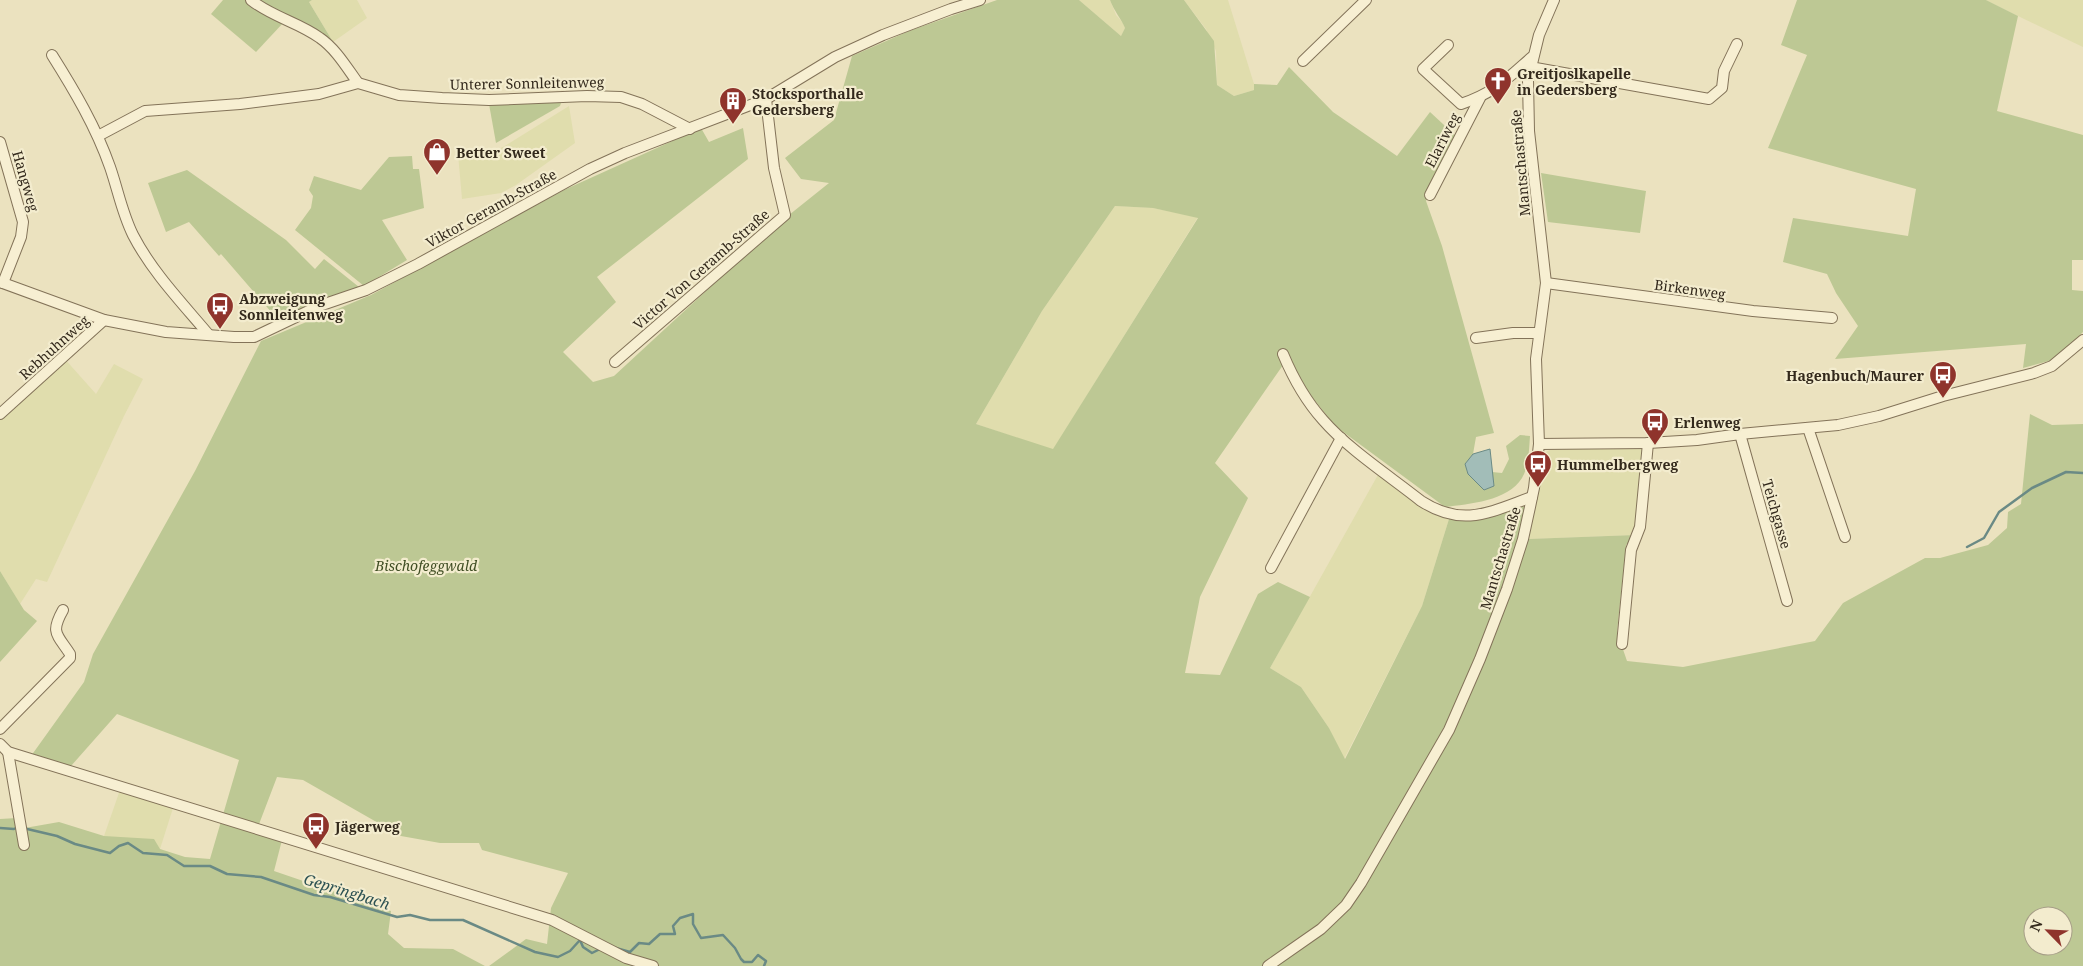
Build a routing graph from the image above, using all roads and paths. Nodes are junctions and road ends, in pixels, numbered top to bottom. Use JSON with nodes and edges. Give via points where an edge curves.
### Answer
{"nodes":[{"id":1,"x":251,"y":0,"type":"edge"},
{"id":2,"x":980,"y":0,"type":"edge"},
{"id":3,"x":1366,"y":0,"type":"edge"},
{"id":4,"x":1554,"y":0,"type":"edge"},
{"id":5,"x":1737,"y":44,"type":"dead end"},
{"id":6,"x":1448,"y":45,"type":"dead end"},
{"id":7,"x":52,"y":55,"type":"dead end"},
{"id":8,"x":1303,"y":61,"type":"dead end"},
{"id":9,"x":1531,"y":62,"type":"junction"},
{"id":10,"x":358,"y":83,"type":"junction"},
{"id":11,"x":1480,"y":98,"type":"junction"},
{"id":12,"x":766,"y":99,"type":"junction"},
{"id":13,"x":690,"y":128,"type":"junction"},
{"id":14,"x":98,"y":136,"type":"junction"},
{"id":15,"x":0,"y":142,"type":"edge"},
{"id":16,"x":1430,"y":195,"type":"dead end"},
{"id":17,"x":1,"y":283,"type":"edge"},
{"id":18,"x":1546,"y":283,"type":"junction"},
{"id":19,"x":1832,"y":318,"type":"dead end"},
{"id":20,"x":104,"y":320,"type":"junction"},
{"id":21,"x":1539,"y":333,"type":"junction"},
{"id":22,"x":209,"y":335,"type":"junction"},
{"id":23,"x":1476,"y":338,"type":"dead end"},
{"id":24,"x":2083,"y":340,"type":"edge"},
{"id":25,"x":1283,"y":354,"type":"dead end"},
{"id":26,"x":615,"y":362,"type":"dead end"},
{"id":27,"x":0,"y":414,"type":"edge"},
{"id":28,"x":1808,"y":428,"type":"junction"},
{"id":29,"x":1740,"y":434,"type":"junction"},
{"id":30,"x":1340,"y":438,"type":"junction"},
{"id":31,"x":1539,"y":444,"type":"junction"},
{"id":32,"x":1648,"y":444,"type":"junction"},
{"id":33,"x":1532,"y":497,"type":"junction"},
{"id":34,"x":1845,"y":536,"type":"dead end"},
{"id":35,"x":1271,"y":568,"type":"dead end"},
{"id":36,"x":1787,"y":601,"type":"dead end"},
{"id":37,"x":63,"y":610,"type":"dead end"},
{"id":38,"x":1622,"y":644,"type":"dead end"},
{"id":39,"x":0,"y":729,"type":"edge"},
{"id":40,"x":0,"y":744,"type":"edge"},
{"id":41,"x":8,"y":752,"type":"junction"},
{"id":42,"x":24,"y":840,"type":"dead end"},
{"id":43,"x":653,"y":966,"type":"edge"},
{"id":44,"x":1268,"y":966,"type":"edge"}],
"edges":[{"from":1,"to":10,"type":"street","via":[[322,39]]},
{"from":2,"to":12,"type":"street","name":"Viktor Geramb-Straße","via":[[883,35],[836,57]]},
{"from":3,"to":8,"type":"street"},
{"from":4,"to":9,"type":"street","name":"Mantschastraße"},
{"from":5,"to":9,"type":"street","via":[[1724,71],[1722,88],[1709,99]]},
{"from":6,"to":11,"type":"street","name":"Elariweg","via":[[1423,69],[1461,104]]},
{"from":7,"to":14,"type":"street"},
{"from":9,"to":11,"type":"street","name":"Elariweg"},
{"from":9,"to":18,"type":"street","name":"Mantschastraße","via":[[1529,131]]},
{"from":10,"to":13,"type":"street","name":"Unterer Sonnleitenweg","via":[[399,95],[442,98],[621,97]]},
{"from":10,"to":14,"type":"street","via":[[319,94],[145,111]]},
{"from":11,"to":16,"type":"street","name":"Elariweg"},
{"from":12,"to":13,"type":"street","name":"Viktor Geramb-Straße"},
{"from":12,"to":26,"type":"street","name":"Victor Von Geramb-Straße","via":[[774,168],[784,215]]},
{"from":13,"to":22,"type":"street","name":"Viktor Geramb-Straße","via":[[590,169],[366,290],[319,306],[254,337]]},
{"from":14,"to":22,"type":"street","via":[[132,234],[144,255]]},
{"from":15,"to":17,"type":"street","name":"Hangweg","via":[[23,222],[21,237]]},
{"from":17,"to":20,"type":"street","name":"Viktor Geramb-Straße"},
{"from":18,"to":19,"type":"street","name":"Birkenweg","via":[[1753,311]]},
{"from":18,"to":21,"type":"street","name":"Mantschastraße"},
{"from":20,"to":22,"type":"street","name":"Viktor Geramb-Straße","via":[[166,332]]},
{"from":20,"to":27,"type":"street","name":"Rebhuhnweg"},
{"from":21,"to":23,"type":"street"},
{"from":21,"to":31,"type":"street","name":"Mantschastraße","via":[[1536,372]]},
{"from":24,"to":28,"type":"street","via":[[2052,366],[2034,373],[1879,416]]},
{"from":25,"to":30,"type":"street","via":[[1312,407]]},
{"from":28,"to":29,"type":"street"},
{"from":28,"to":34,"type":"street"},
{"from":29,"to":32,"type":"street"},
{"from":29,"to":36,"type":"street","name":"Teichgasse"},
{"from":30,"to":33,"type":"street","via":[[1421,502],[1448,514],[1486,513]]},
{"from":30,"to":35,"type":"street"},
{"from":31,"to":32,"type":"street"},
{"from":31,"to":33,"type":"street","name":"Mantschastraße"},
{"from":32,"to":38,"type":"street","via":[[1640,527],[1631,550]]},
{"from":33,"to":44,"type":"street","name":"Mantschastraße","via":[[1520,548],[1480,659],[1448,730],[1419,783],[1346,905],[1321,929]]},
{"from":37,"to":39,"type":"street","via":[[54,630],[70,658]]},
{"from":40,"to":41,"type":"street"},
{"from":41,"to":42,"type":"street"},
{"from":41,"to":43,"type":"street","via":[[552,920],[626,958]]}]}
